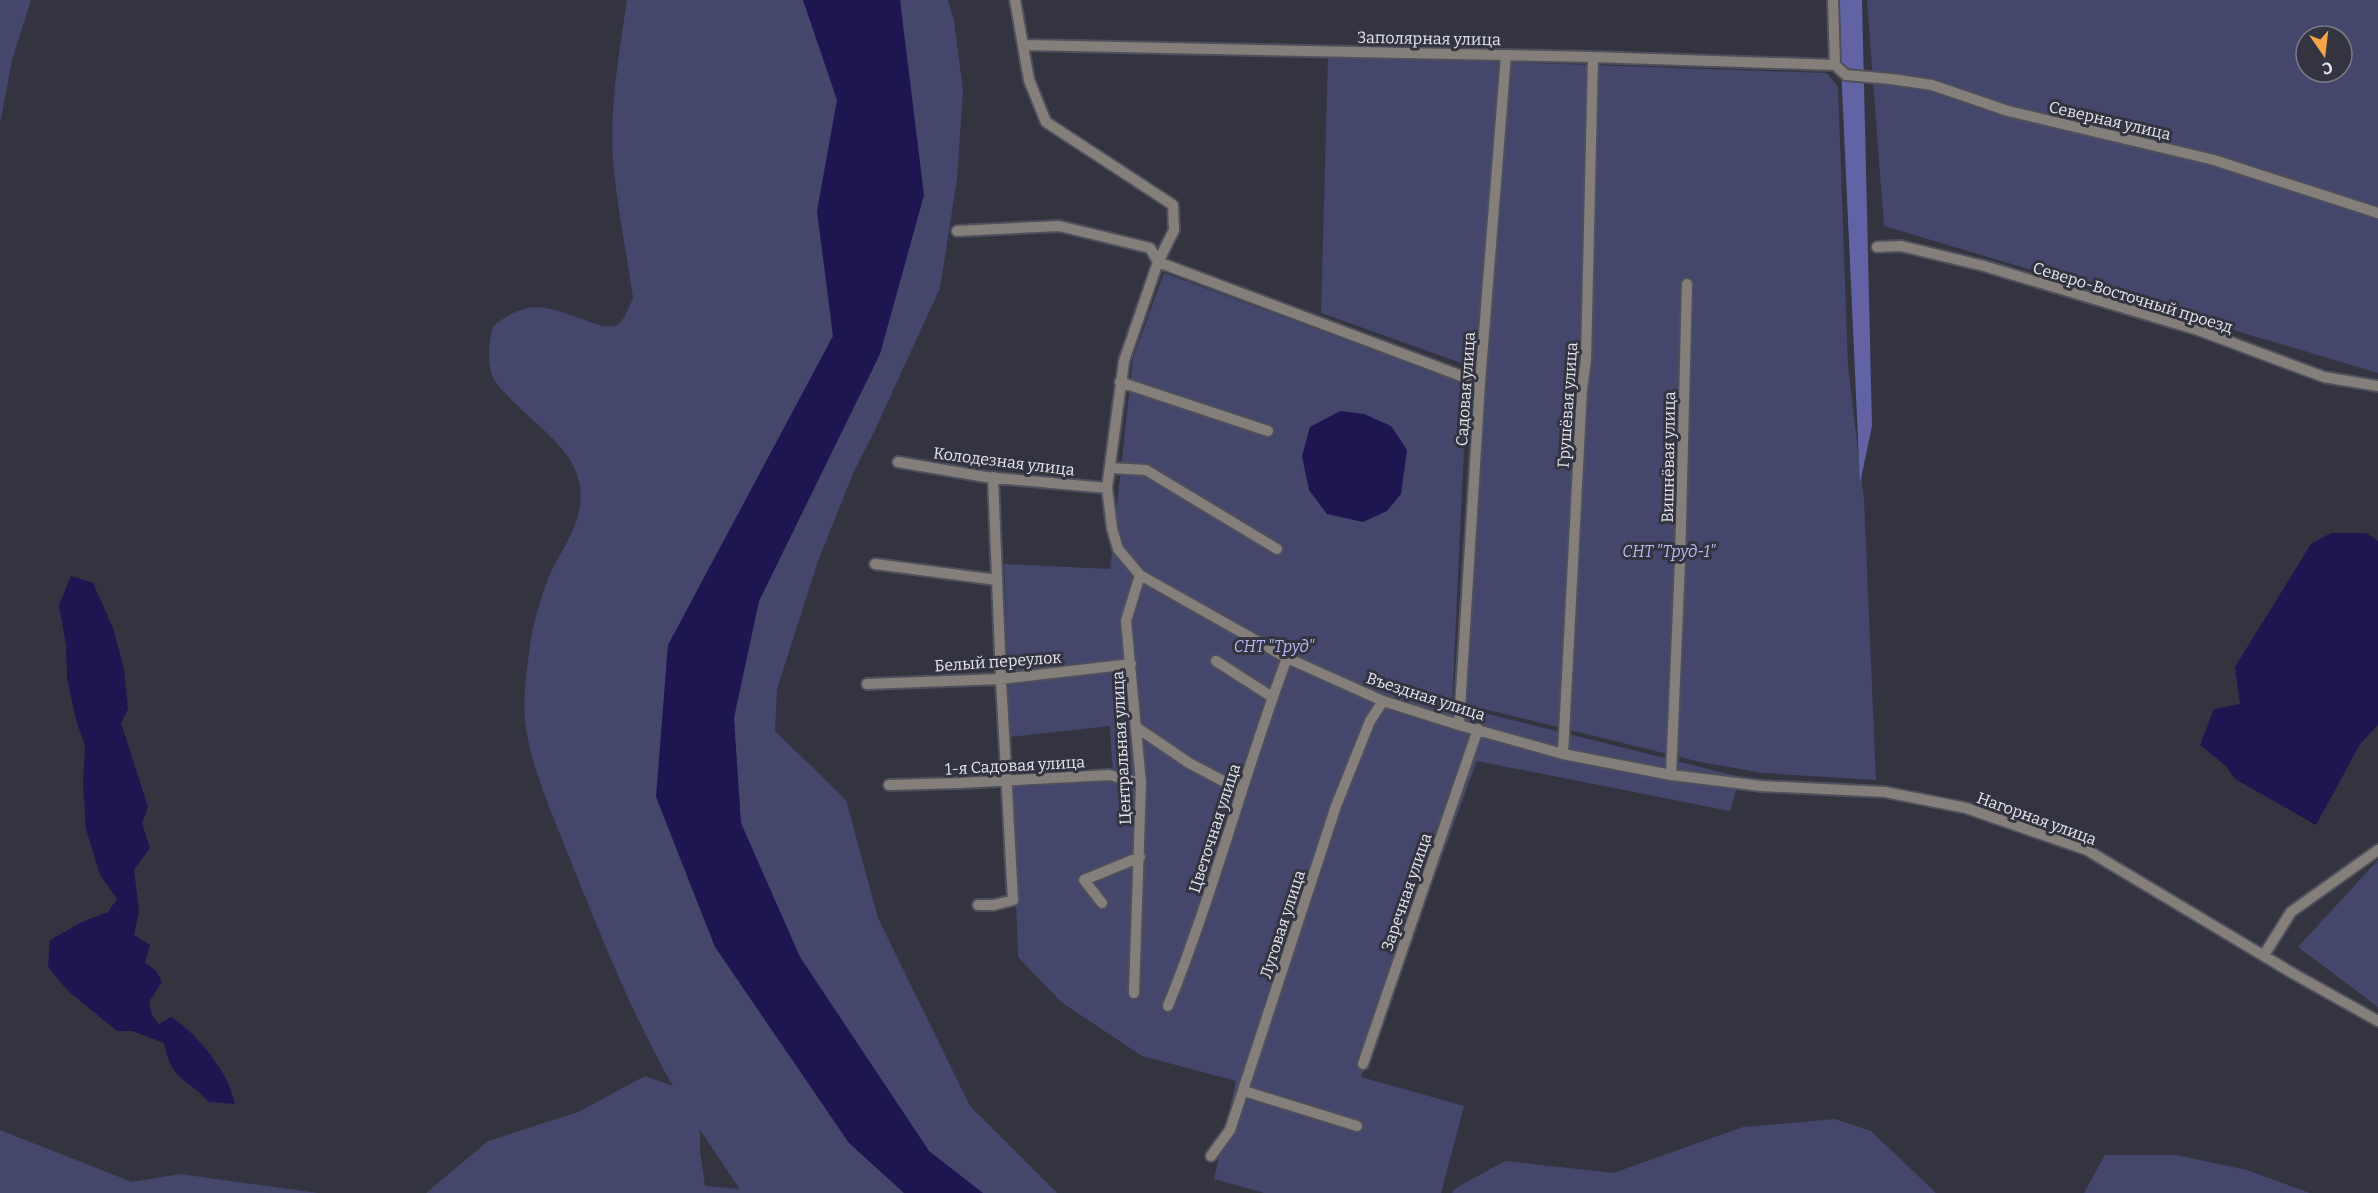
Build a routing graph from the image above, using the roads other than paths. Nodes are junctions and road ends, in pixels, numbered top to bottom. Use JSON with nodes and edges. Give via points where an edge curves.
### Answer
{"nodes":[{"id":1,"x":1015,"y":0,"type":"edge"},
{"id":2,"x":1833,"y":0,"type":"edge"},
{"id":3,"x":1024,"y":45,"type":"junction"},
{"id":4,"x":1506,"y":55,"type":"junction"},
{"id":5,"x":1593,"y":57,"type":"junction"},
{"id":6,"x":1835,"y":65,"type":"junction"},
{"id":7,"x":2378,"y":213,"type":"edge"},
{"id":8,"x":957,"y":231,"type":"dead end"},
{"id":9,"x":1877,"y":247,"type":"dead end"},
{"id":10,"x":1158,"y":262,"type":"junction"},
{"id":11,"x":1687,"y":284,"type":"dead end"},
{"id":12,"x":1120,"y":382,"type":"junction"},
{"id":13,"x":1480,"y":383,"type":"junction"},
{"id":14,"x":2378,"y":386,"type":"edge"},
{"id":15,"x":1268,"y":431,"type":"dead end"},
{"id":16,"x":898,"y":462,"type":"dead end"},
{"id":17,"x":1111,"y":468,"type":"junction"},
{"id":18,"x":993,"y":477,"type":"junction"},
{"id":19,"x":1107,"y":488,"type":"junction"},
{"id":20,"x":1277,"y":549,"type":"dead end"},
{"id":21,"x":875,"y":564,"type":"dead end"},
{"id":22,"x":1140,"y":575,"type":"junction"},
{"id":23,"x":997,"y":580,"type":"junction"},
{"id":24,"x":1287,"y":658,"type":"junction"},
{"id":25,"x":1216,"y":661,"type":"dead end"},
{"id":26,"x":1131,"y":664,"type":"junction"},
{"id":27,"x":1001,"y":679,"type":"junction"},
{"id":28,"x":867,"y":684,"type":"dead end"},
{"id":29,"x":1272,"y":697,"type":"junction"},
{"id":30,"x":1383,"y":701,"type":"junction"},
{"id":31,"x":1459,"y":725,"type":"junction"},
{"id":32,"x":1136,"y":727,"type":"junction"},
{"id":33,"x":1478,"y":729,"type":"junction"},
{"id":34,"x":1563,"y":754,"type":"junction"},
{"id":35,"x":1671,"y":775,"type":"junction"},
{"id":36,"x":1006,"y":780,"type":"junction"},
{"id":37,"x":1714,"y":780,"type":"joint"},
{"id":38,"x":1141,"y":783,"type":"junction"},
{"id":39,"x":889,"y":785,"type":"dead end"},
{"id":40,"x":1242,"y":791,"type":"junction"},
{"id":41,"x":2378,"y":850,"type":"edge"},
{"id":42,"x":1140,"y":857,"type":"junction"},
{"id":43,"x":1102,"y":903,"type":"dead end"},
{"id":44,"x":978,"y":905,"type":"dead end"},
{"id":45,"x":2264,"y":955,"type":"junction"},
{"id":46,"x":1134,"y":993,"type":"dead end"},
{"id":47,"x":1168,"y":1006,"type":"dead end"},
{"id":48,"x":2378,"y":1021,"type":"edge"},
{"id":49,"x":1363,"y":1064,"type":"dead end"},
{"id":50,"x":1244,"y":1091,"type":"junction"},
{"id":51,"x":1357,"y":1126,"type":"dead end"},
{"id":52,"x":1211,"y":1156,"type":"dead end"}],
"edges":[{"from":1,"to":3,"type":"street"},
{"from":2,"to":6,"type":"street"},
{"from":3,"to":4,"type":"street","name":"Заполярная улица"},
{"from":3,"to":10,"type":"street","name":"Въездная улица","via":[[1029,80],[1046,122],[1173,204],[1174,230]]},
{"from":4,"to":5,"type":"street","name":"Заполярная улица"},
{"from":4,"to":13,"type":"street","name":"Садовая улица"},
{"from":5,"to":6,"type":"street","name":"Заполярная улица"},
{"from":5,"to":34,"type":"street","name":"Грушёвая улица","via":[[1586,360]]},
{"from":6,"to":7,"type":"street","name":"Северная улица","via":[[1846,75],[1932,85],[2008,111],[2214,160]]},
{"from":8,"to":10,"type":"street","via":[[1059,226],[1150,248]]},
{"from":9,"to":14,"type":"street","name":"Северо-Восточный проезд","via":[[1901,246],[1984,266],[2198,330],[2324,377]]},
{"from":10,"to":12,"type":"street","name":"Въездная улица"},
{"from":10,"to":13,"type":"street"},
{"from":11,"to":35,"type":"street","name":"Вишнёвая улица"},
{"from":12,"to":15,"type":"street"},
{"from":12,"to":17,"type":"street","name":"Въездная улица"},
{"from":13,"to":31,"type":"street","name":"Садовая улица"},
{"from":16,"to":18,"type":"street","name":"Колодезная улица"},
{"from":17,"to":19,"type":"street","name":"Въездная улица"},
{"from":17,"to":20,"type":"street","via":[[1146,470]]},
{"from":18,"to":19,"type":"street","name":"Колодезная улица"},
{"from":18,"to":23,"type":"street"},
{"from":19,"to":22,"type":"street","name":"Въездная улица","via":[[1118,549]]},
{"from":21,"to":23,"type":"street"},
{"from":22,"to":24,"type":"street","name":"Въездная улица"},
{"from":22,"to":26,"type":"street","name":"Центральная улица","via":[[1126,621]]},
{"from":23,"to":27,"type":"street"},
{"from":24,"to":29,"type":"street","name":"Цветочная улица"},
{"from":24,"to":30,"type":"street","name":"Въездная улица"},
{"from":25,"to":29,"type":"street"},
{"from":26,"to":27,"type":"street","name":"Белый переулок"},
{"from":26,"to":32,"type":"street","name":"Центральная улица"},
{"from":27,"to":28,"type":"street","name":"Белый переулок"},
{"from":27,"to":36,"type":"street"},
{"from":29,"to":40,"type":"street","name":"Цветочная улица"},
{"from":30,"to":31,"type":"street","name":"Въездная улица"},
{"from":30,"to":50,"type":"street","name":"Луговая улица","via":[[1370,721],[1336,806]]},
{"from":31,"to":33,"type":"street","name":"Въездная улица"},
{"from":32,"to":38,"type":"street","name":"Центральная улица"},
{"from":32,"to":40,"type":"street","via":[[1189,763]]},
{"from":33,"to":34,"type":"street","name":"Въездная улица"},
{"from":33,"to":49,"type":"street","name":"Заречная улица"},
{"from":34,"to":35,"type":"street","name":"Въездная улица"},
{"from":35,"to":37,"type":"street","name":"Въездная улица"},
{"from":36,"to":38,"type":"street","name":"1-я Садовая улица","via":[[1109,775]]},
{"from":36,"to":39,"type":"street","name":"1-я Садовая улица"},
{"from":36,"to":44,"type":"street","via":[[1013,900]]},
{"from":37,"to":45,"type":"street","name":"Нагорная улица","via":[[1885,792],[1966,808],[2087,850]]},
{"from":38,"to":42,"type":"street","name":"Центральная улица"},
{"from":40,"to":47,"type":"street","name":"Цветочная улица","via":[[1192,947]]},
{"from":41,"to":45,"type":"street","via":[[2291,912]]},
{"from":42,"to":43,"type":"street","via":[[1084,880]]},
{"from":42,"to":46,"type":"street","name":"Центральная улица"},
{"from":45,"to":48,"type":"street","name":"Нагорная улица"},
{"from":50,"to":51,"type":"street"},
{"from":50,"to":52,"type":"street","name":"Луговая улица","via":[[1230,1130]]}]}
